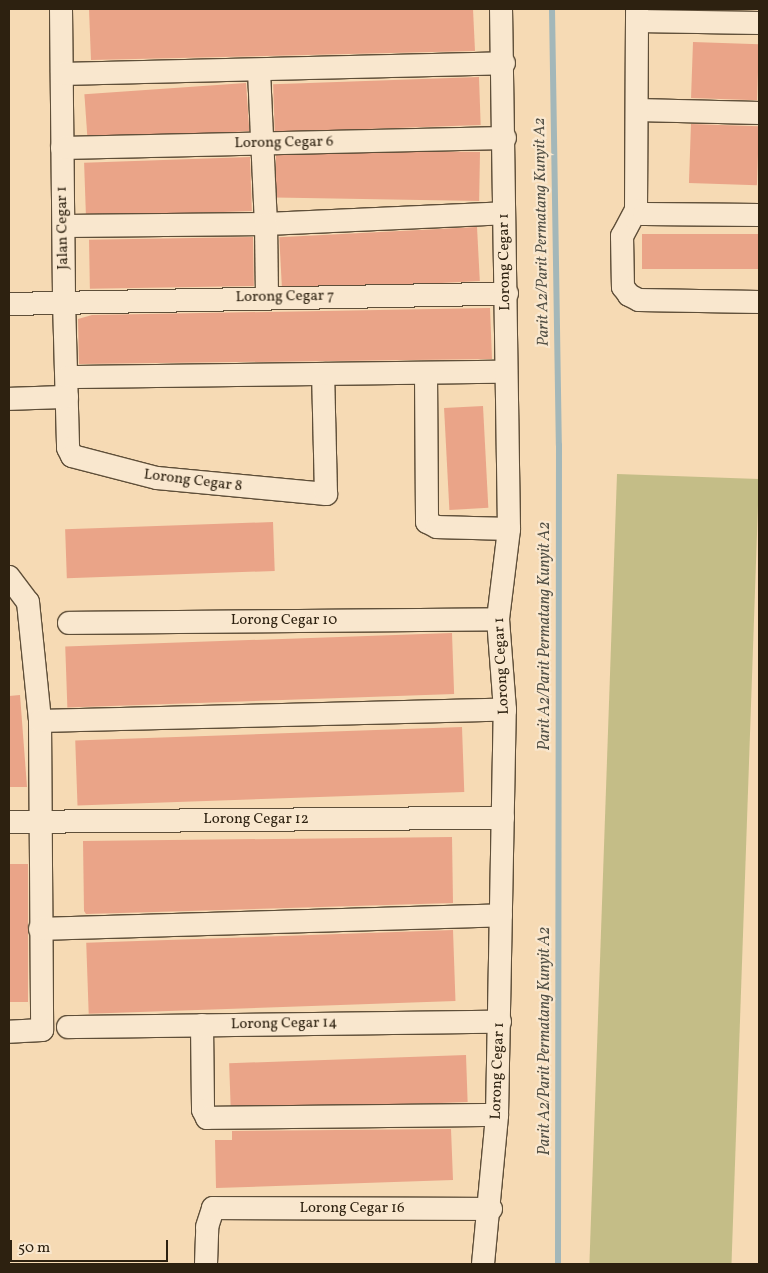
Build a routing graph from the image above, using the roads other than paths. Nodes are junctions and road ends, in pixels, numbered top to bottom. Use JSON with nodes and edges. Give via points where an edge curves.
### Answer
{"nodes":[{"id":1,"x":61,"y":9,"type":"edge"},
{"id":2,"x":501,"y":9,"type":"edge"},
{"id":3,"x":637,"y":15,"type":"edge"},
{"id":4,"x":759,"y":23,"type":"edge"},
{"id":5,"x":504,"y":63,"type":"junction"},
{"id":6,"x":259,"y":71,"type":"junction"},
{"id":7,"x":62,"y":74,"type":"junction"},
{"id":8,"x":637,"y":110,"type":"junction"},
{"id":9,"x":759,"y":113,"type":"edge"},
{"id":10,"x":505,"y":138,"type":"junction"},
{"id":11,"x":264,"y":144,"type":"junction"},
{"id":12,"x":62,"y":148,"type":"junction"},
{"id":13,"x":636,"y":210,"type":"junction"},
{"id":14,"x":504,"y":214,"type":"junction"},
{"id":15,"x":759,"y":215,"type":"edge"},
{"id":16,"x":266,"y":224,"type":"junction"},
{"id":17,"x":64,"y":226,"type":"junction"},
{"id":18,"x":507,"y":294,"type":"junction"},
{"id":19,"x":267,"y":297,"type":"junction"},
{"id":20,"x":64,"y":301,"type":"junction"},
{"id":21,"x":759,"y":302,"type":"edge"},
{"id":22,"x":9,"y":304,"type":"edge"},
{"id":23,"x":506,"y":372,"type":"junction"},
{"id":24,"x":426,"y":373,"type":"junction"},
{"id":25,"x":323,"y":374,"type":"junction"},
{"id":26,"x":67,"y":387,"type":"junction"},
{"id":27,"x":9,"y":399,"type":"edge"},
{"id":28,"x":68,"y":448,"type":"joint"},
{"id":29,"x":509,"y":529,"type":"junction"},
{"id":30,"x":9,"y":577,"type":"edge"},
{"id":31,"x":498,"y":619,"type":"junction"},
{"id":32,"x":70,"y":623,"type":"dead end"},
{"id":33,"x":505,"y":710,"type":"junction"},
{"id":34,"x":40,"y":721,"type":"junction"},
{"id":35,"x":503,"y":818,"type":"junction"},
{"id":36,"x":39,"y":821,"type":"junction"},
{"id":37,"x":9,"y":822,"type":"edge"},
{"id":38,"x":502,"y":915,"type":"junction"},
{"id":39,"x":40,"y":929,"type":"junction"},
{"id":40,"x":500,"y":1022,"type":"junction"},
{"id":41,"x":202,"y":1025,"type":"junction"},
{"id":42,"x":68,"y":1027,"type":"dead end"},
{"id":43,"x":9,"y":1032,"type":"edge"},
{"id":44,"x":497,"y":1115,"type":"junction"},
{"id":45,"x":490,"y":1209,"type":"junction"},
{"id":46,"x":206,"y":1264,"type":"edge"},
{"id":47,"x":483,"y":1264,"type":"edge"}],
"edges":[{"from":1,"to":7,"type":"street","name":"Jalan Cegar 1"},
{"from":2,"to":5,"type":"street","name":"Lorong Cegar 1"},
{"from":3,"to":4,"type":"street"},
{"from":3,"to":8,"type":"street"},
{"from":5,"to":6,"type":"street"},
{"from":5,"to":10,"type":"street","name":"Lorong Cegar 1"},
{"from":6,"to":7,"type":"street"},
{"from":6,"to":11,"type":"street"},
{"from":7,"to":12,"type":"street","name":"Jalan Cegar 1"},
{"from":8,"to":9,"type":"street"},
{"from":8,"to":13,"type":"street"},
{"from":10,"to":11,"type":"street","name":"Lorong Cegar 6"},
{"from":10,"to":14,"type":"street","name":"Lorong Cegar 1"},
{"from":11,"to":12,"type":"street","name":"Lorong Cegar 6"},
{"from":11,"to":16,"type":"street"},
{"from":12,"to":17,"type":"street","name":"Jalan Cegar 1"},
{"from":13,"to":15,"type":"street","via":[[644,214]]},
{"from":13,"to":21,"type":"street","via":[[622,236],[623,287],[629,295],[639,300]]},
{"from":14,"to":16,"type":"street"},
{"from":14,"to":18,"type":"street","name":"Lorong Cegar 1"},
{"from":16,"to":17,"type":"street"},
{"from":16,"to":19,"type":"street"},
{"from":17,"to":20,"type":"street","name":"Jalan Cegar 1"},
{"from":18,"to":19,"type":"street","name":"Lorong Cegar 7"},
{"from":18,"to":23,"type":"street","name":"Lorong Cegar 1"},
{"from":19,"to":20,"type":"street","name":"Lorong Cegar 7"},
{"from":20,"to":22,"type":"street","name":"Lorong Cegar 7"},
{"from":20,"to":26,"type":"street","name":"Jalan Cegar 1"},
{"from":23,"to":24,"type":"street"},
{"from":23,"to":29,"type":"street","name":"Lorong Cegar 1"},
{"from":24,"to":25,"type":"street"},
{"from":24,"to":29,"type":"street","via":[[427,522],[436,528]]},
{"from":25,"to":26,"type":"street"},
{"from":25,"to":28,"type":"street","name":"Lorong Cegar 8","via":[[326,494],[157,478],[81,462]]},
{"from":26,"to":27,"type":"street"},
{"from":26,"to":28,"type":"street","name":"Jalan Cegar 1"},
{"from":29,"to":31,"type":"street","name":"Lorong Cegar 1"},
{"from":30,"to":34,"type":"street","via":[[28,602]]},
{"from":31,"to":32,"type":"street","name":"Lorong Cegar 10"},
{"from":31,"to":33,"type":"street","name":"Lorong Cegar 1"},
{"from":33,"to":34,"type":"street"},
{"from":33,"to":35,"type":"street","name":"Lorong Cegar 1"},
{"from":34,"to":36,"type":"street"},
{"from":35,"to":36,"type":"street","name":"Lorong Cegar 12"},
{"from":35,"to":38,"type":"street","name":"Lorong Cegar 1"},
{"from":36,"to":37,"type":"street","name":"Lorong Cegar 12"},
{"from":36,"to":39,"type":"street"},
{"from":38,"to":39,"type":"street"},
{"from":38,"to":40,"type":"street","name":"Lorong Cegar 1"},
{"from":39,"to":43,"type":"street","via":[[42,1030]]},
{"from":40,"to":41,"type":"street","name":"Lorong Cegar 14"},
{"from":40,"to":44,"type":"street","name":"Lorong Cegar 1"},
{"from":41,"to":42,"type":"street","name":"Lorong Cegar 14"},
{"from":41,"to":44,"type":"street","via":[[203,1110],[207,1118]]},
{"from":44,"to":45,"type":"street","name":"Lorong Cegar 1"},
{"from":45,"to":46,"type":"street","name":"Lorong Cegar 16","via":[[212,1208],[207,1227]]},
{"from":45,"to":47,"type":"street","name":"Lorong Cegar 1"}]}
